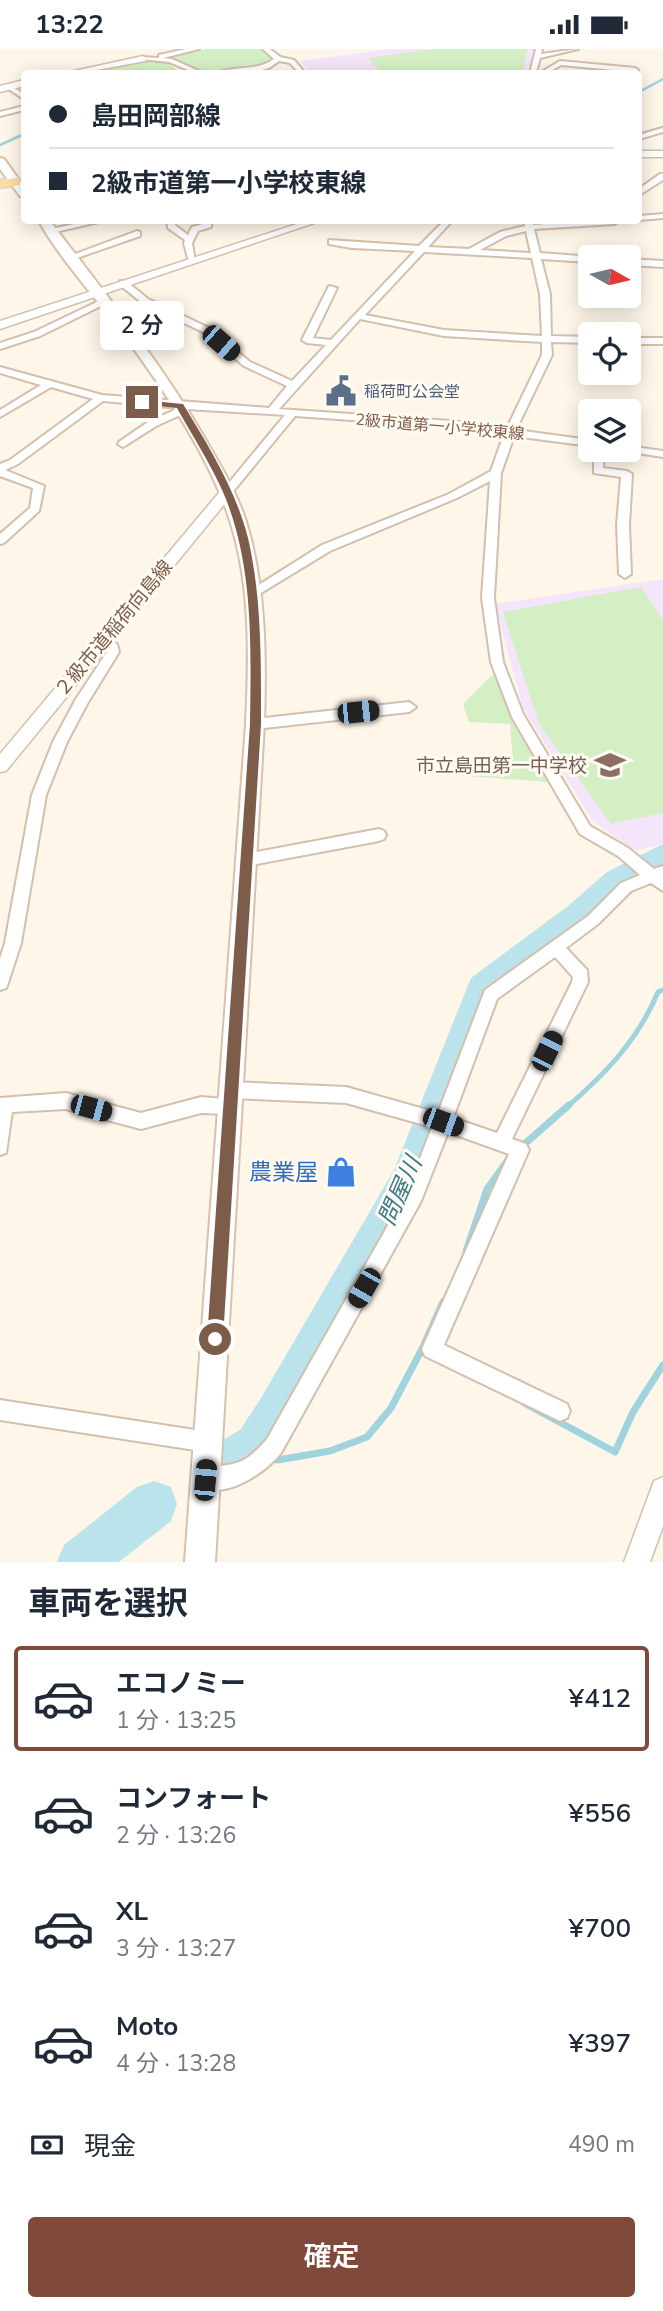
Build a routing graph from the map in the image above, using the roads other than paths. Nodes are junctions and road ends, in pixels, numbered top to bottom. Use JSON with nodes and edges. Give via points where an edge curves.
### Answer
{"nodes":[{"id":1,"x":198,"y":49,"type":"edge"},
{"id":2,"x":265,"y":49,"type":"edge"},
{"id":3,"x":275,"y":49,"type":"edge"},
{"id":4,"x":575,"y":49,"type":"edge"},
{"id":5,"x":539,"y":52,"type":"edge"},
{"id":6,"x":143,"y":59,"type":"junction"},
{"id":7,"x":278,"y":59,"type":"junction"},
{"id":8,"x":289,"y":59,"type":"junction"},
{"id":9,"x":586,"y":65,"type":"junction"},
{"id":10,"x":85,"y":70,"type":"edge"},
{"id":11,"x":193,"y":70,"type":"edge"},
{"id":12,"x":242,"y":70,"type":"edge"},
{"id":13,"x":299,"y":70,"type":"edge"},
{"id":14,"x":534,"y":70,"type":"edge"},
{"id":15,"x":548,"y":70,"type":"edge"},
{"id":16,"x":590,"y":70,"type":"edge"},
{"id":17,"x":635,"y":70,"type":"dead end"},
{"id":18,"x":21,"y":84,"type":"edge"},
{"id":19,"x":4,"y":88,"type":"edge"},
{"id":20,"x":21,"y":96,"type":"edge"},
{"id":21,"x":21,"y":110,"type":"edge"},
{"id":22,"x":0,"y":114,"type":"edge"},
{"id":23,"x":663,"y":130,"type":"edge"},
{"id":24,"x":642,"y":136,"type":"edge"},
{"id":25,"x":642,"y":154,"type":"edge"},
{"id":26,"x":663,"y":154,"type":"edge"},
{"id":27,"x":2,"y":168,"type":"edge"},
{"id":28,"x":663,"y":176,"type":"edge"},
{"id":29,"x":20,"y":181,"type":"edge"},
{"id":30,"x":0,"y":184,"type":"edge"},
{"id":31,"x":642,"y":191,"type":"edge"},
{"id":32,"x":663,"y":216,"type":"edge"},
{"id":33,"x":642,"y":219,"type":"edge"},
{"id":34,"x":171,"y":224,"type":"edge"},
{"id":35,"x":208,"y":224,"type":"edge"},
{"id":36,"x":306,"y":224,"type":"edge"},
{"id":37,"x":445,"y":224,"type":"edge"},
{"id":38,"x":528,"y":224,"type":"edge"},
{"id":39,"x":48,"y":225,"type":"edge"},
{"id":40,"x":137,"y":234,"type":"dead end"},
{"id":41,"x":190,"y":240,"type":"junction"},
{"id":42,"x":332,"y":241,"type":"dead end"},
{"id":43,"x":421,"y":250,"type":"junction"},
{"id":44,"x":471,"y":253,"type":"junction"},
{"id":45,"x":534,"y":256,"type":"junction"},
{"id":46,"x":71,"y":257,"type":"junction"},
{"id":47,"x":578,"y":258,"type":"edge"},
{"id":48,"x":192,"y":260,"type":"junction"},
{"id":49,"x":641,"y":263,"type":"edge"},
{"id":50,"x":663,"y":264,"type":"edge"},
{"id":51,"x":123,"y":283,"type":"junction"},
{"id":52,"x":332,"y":288,"type":"dead end"},
{"id":53,"x":101,"y":297,"type":"junction"},
{"id":54,"x":358,"y":316,"type":"junction"},
{"id":55,"x":0,"y":325,"type":"edge"},
{"id":56,"x":546,"y":339,"type":"junction"},
{"id":57,"x":578,"y":340,"type":"edge"},
{"id":58,"x":641,"y":341,"type":"edge"},
{"id":59,"x":663,"y":341,"type":"edge"},
{"id":60,"x":333,"y":343,"type":"junction"},
{"id":61,"x":0,"y":346,"type":"edge"},
{"id":62,"x":0,"y":370,"type":"edge"},
{"id":63,"x":49,"y":384,"type":"junction"},
{"id":64,"x":293,"y":385,"type":"junction"},
{"id":65,"x":101,"y":398,"type":"junction"},
{"id":66,"x":181,"y":408,"type":"junction"},
{"id":67,"x":271,"y":413,"type":"junction"},
{"id":68,"x":0,"y":414,"type":"edge"},
{"id":69,"x":291,"y":415,"type":"junction"},
{"id":70,"x":511,"y":431,"type":"junction"},
{"id":71,"x":578,"y":441,"type":"edge"},
{"id":72,"x":123,"y":444,"type":"dead end"},
{"id":73,"x":641,"y":451,"type":"edge"},
{"id":74,"x":663,"y":454,"type":"edge"},
{"id":75,"x":598,"y":462,"type":"edge"},
{"id":76,"x":0,"y":470,"type":"edge"},
{"id":77,"x":496,"y":473,"type":"junction"},
{"id":78,"x":228,"y":492,"type":"junction"},
{"id":79,"x":0,"y":540,"type":"edge"},
{"id":80,"x":625,"y":574,"type":"dead end"},
{"id":81,"x":252,"y":593,"type":"junction"},
{"id":82,"x":103,"y":641,"type":"junction"},
{"id":83,"x":409,"y":707,"type":"dead end"},
{"id":84,"x":255,"y":724,"type":"junction"},
{"id":85,"x":0,"y":766,"type":"edge"},
{"id":86,"x":379,"y":835,"type":"dead end"},
{"id":87,"x":246,"y":860,"type":"junction"},
{"id":88,"x":660,"y":877,"type":"edge"},
{"id":89,"x":556,"y":948,"type":"junction"},
{"id":90,"x":0,"y":983,"type":"edge"},
{"id":91,"x":231,"y":1098,"type":"junction"},
{"id":92,"x":443,"y":1122,"type":"junction"},
{"id":93,"x":501,"y":1143,"type":"junction"},
{"id":94,"x":0,"y":1147,"type":"edge"},
{"id":95,"x":0,"y":1410,"type":"edge"},
{"id":96,"x":560,"y":1411,"type":"dead end"},
{"id":97,"x":208,"y":1443,"type":"junction"},
{"id":98,"x":205,"y":1480,"type":"junction"},
{"id":99,"x":663,"y":1490,"type":"edge"},
{"id":100,"x":200,"y":1562,"type":"edge"},
{"id":101,"x":637,"y":1562,"type":"edge"}],
"edges":[{"from":1,"to":6,"type":"street"},
{"from":2,"to":7,"type":"street"},
{"from":3,"to":8,"type":"street"},
{"from":4,"to":5,"type":"street"},
{"from":5,"to":14,"type":"street"},
{"from":6,"to":10,"type":"street"},
{"from":6,"to":11,"type":"street","via":[[170,60]]},
{"from":7,"to":8,"type":"street"},
{"from":7,"to":12,"type":"street","via":[[264,67]]},
{"from":8,"to":13,"type":"street"},
{"from":9,"to":15,"type":"street","via":[[560,63]]},
{"from":9,"to":16,"type":"street"},
{"from":9,"to":17,"type":"street"},
{"from":18,"to":19,"type":"street"},
{"from":19,"to":20,"type":"street"},
{"from":21,"to":22,"type":"street"},
{"from":23,"to":24,"type":"street"},
{"from":25,"to":26,"type":"street"},
{"from":27,"to":29,"type":"main road"},
{"from":28,"to":31,"type":"street"},
{"from":29,"to":30,"type":"main road"},
{"from":32,"to":33,"type":"street"},
{"from":34,"to":41,"type":"street"},
{"from":35,"to":41,"type":"street","via":[[195,229]]},
{"from":36,"to":48,"type":"street"},
{"from":37,"to":43,"type":"street"},
{"from":38,"to":44,"type":"street"},
{"from":38,"to":45,"type":"street"},
{"from":39,"to":46,"type":"main road"},
{"from":40,"to":46,"type":"street"},
{"from":41,"to":48,"type":"street"},
{"from":42,"to":43,"type":"street"},
{"from":43,"to":44,"type":"street"},
{"from":43,"to":54,"type":"street"},
{"from":44,"to":45,"type":"street"},
{"from":45,"to":47,"type":"street"},
{"from":45,"to":56,"type":"street","via":[[545,294]]},
{"from":46,"to":53,"type":"main road"},
{"from":48,"to":51,"type":"street"},
{"from":49,"to":50,"type":"street"},
{"from":51,"to":53,"type":"street"},
{"from":51,"to":64,"type":"street","via":[[145,301],[206,330],[247,364]]},
{"from":52,"to":60,"type":"street","via":[[307,340]]},
{"from":53,"to":55,"type":"street"},
{"from":53,"to":61,"type":"street","via":[[37,334]]},
{"from":53,"to":66,"type":"main road"},
{"from":54,"to":56,"type":"street","via":[[430,333]]},
{"from":54,"to":60,"type":"street"},
{"from":56,"to":57,"type":"street"},
{"from":56,"to":70,"type":"street","via":[[545,361]]},
{"from":58,"to":59,"type":"street"},
{"from":60,"to":64,"type":"street"},
{"from":62,"to":63,"type":"street","name":"2級市道第一小学校東線"},
{"from":63,"to":65,"type":"street","name":"2級市道第一小学校東線"},
{"from":63,"to":68,"type":"street"},
{"from":64,"to":67,"type":"street"},
{"from":65,"to":66,"type":"street","name":"2級市道第一小学校東線"},
{"from":65,"to":76,"type":"street"},
{"from":66,"to":67,"type":"street","name":"2級市道第一小学校東線"},
{"from":66,"to":72,"type":"street"},
{"from":66,"to":78,"type":"main road"},
{"from":67,"to":69,"type":"street","name":"2級市道第一小学校東線"},
{"from":69,"to":70,"type":"street","name":"2級市道第一小学校東線"},
{"from":69,"to":78,"type":"street"},
{"from":70,"to":71,"type":"street","name":"2級市道第一小学校東線"},
{"from":70,"to":77,"type":"street"},
{"from":73,"to":74,"type":"street"},
{"from":75,"to":80,"type":"street","via":[[598,471],[626,474]]},
{"from":76,"to":79,"type":"street","via":[[39,486],[35,509]]},
{"from":77,"to":81,"type":"street","via":[[453,496],[326,548]]},
{"from":77,"to":88,"type":"street","via":[[489,617],[497,662],[517,714],[585,830]]},
{"from":78,"to":81,"type":"main road","via":[[243,538]]},
{"from":78,"to":82,"type":"street","name":"２級市道稲荷向島線"},
{"from":81,"to":84,"type":"main road","via":[[257,634]]},
{"from":82,"to":85,"type":"street","name":"２級市道稲荷向島線"},
{"from":82,"to":90,"type":"street","via":[[113,652],[60,742],[39,795],[13,943]]},
{"from":83,"to":84,"type":"street"},
{"from":84,"to":87,"type":"main road"},
{"from":86,"to":87,"type":"street"},
{"from":87,"to":91,"type":"main road"},
{"from":88,"to":89,"type":"street","via":[[626,887]]},
{"from":89,"to":92,"type":"street","via":[[491,995]]},
{"from":89,"to":93,"type":"street","via":[[581,975],[580,982]]},
{"from":91,"to":92,"type":"street","via":[[346,1095]]},
{"from":91,"to":94,"type":"street","via":[[141,1121],[66,1101],[4,1104]]},
{"from":91,"to":97,"type":"main road"},
{"from":92,"to":93,"type":"street"},
{"from":92,"to":98,"type":"street","via":[[415,1195],[274,1446],[260,1465],[239,1475]]},
{"from":93,"to":96,"type":"street","via":[[520,1150],[432,1349]]},
{"from":95,"to":97,"type":"street"},
{"from":97,"to":98,"type":"main road"},
{"from":98,"to":100,"type":"main road"},
{"from":99,"to":101,"type":"street"}]}
